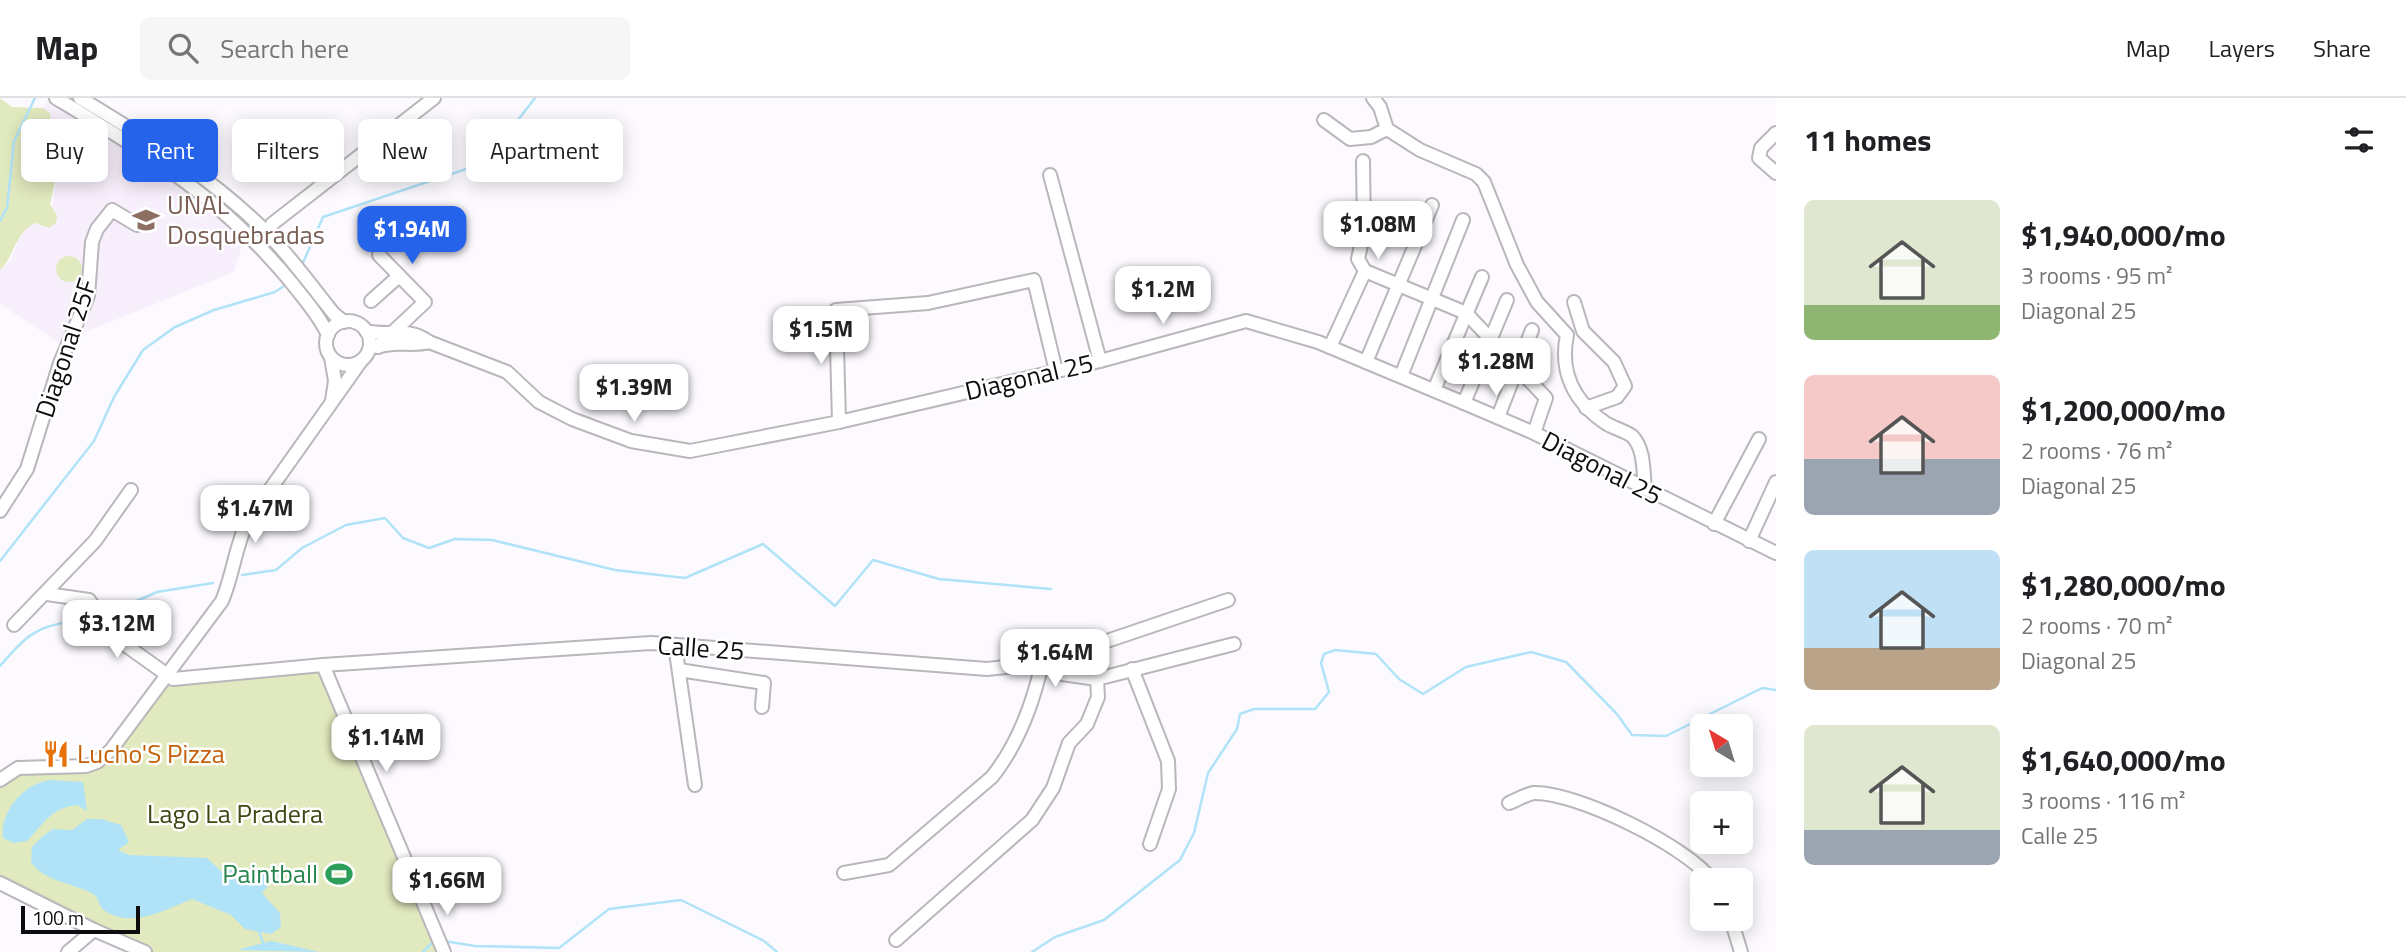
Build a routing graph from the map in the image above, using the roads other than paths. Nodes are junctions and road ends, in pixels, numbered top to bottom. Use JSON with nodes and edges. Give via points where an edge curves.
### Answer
{"nodes":[{"id":1,"x":56,"y":98,"type":"edge"},
{"id":2,"x":80,"y":98,"type":"edge"},
{"id":3,"x":430,"y":98,"type":"edge"},
{"id":4,"x":1373,"y":98,"type":"edge"},
{"id":5,"x":98,"y":115,"type":"junction"},
{"id":6,"x":1324,"y":120,"type":"dead end"},
{"id":7,"x":1387,"y":129,"type":"junction"},
{"id":8,"x":1776,"y":133,"type":"edge"},
{"id":9,"x":1363,"y":161,"type":"dead end"},
{"id":10,"x":1776,"y":173,"type":"edge"},
{"id":11,"x":1050,"y":175,"type":"dead end"},
{"id":12,"x":1432,"y":205,"type":"dead end"},
{"id":13,"x":1462,"y":220,"type":"dead end"},
{"id":14,"x":253,"y":221,"type":"junction"},
{"id":15,"x":137,"y":225,"type":"dead end"},
{"id":16,"x":268,"y":234,"type":"junction"},
{"id":17,"x":274,"y":251,"type":"junction"},
{"id":18,"x":379,"y":256,"type":"dead end"},
{"id":19,"x":1365,"y":271,"type":"junction"},
{"id":20,"x":399,"y":276,"type":"junction"},
{"id":21,"x":1482,"y":276,"type":"dead end"},
{"id":22,"x":1399,"y":285,"type":"junction"},
{"id":23,"x":1432,"y":299,"type":"junction"},
{"id":24,"x":371,"y":300,"type":"dead end"},
{"id":25,"x":1507,"y":300,"type":"dead end"},
{"id":26,"x":1574,"y":302,"type":"dead end"},
{"id":27,"x":1466,"y":313,"type":"junction"},
{"id":28,"x":333,"y":319,"type":"junction"},
{"id":29,"x":1532,"y":330,"type":"dead end"},
{"id":30,"x":366,"y":331,"type":"junction"},
{"id":31,"x":1583,"y":331,"type":"junction"},
{"id":32,"x":391,"y":333,"type":"junction"},
{"id":33,"x":328,"y":335,"type":"junction"},
{"id":34,"x":1567,"y":335,"type":"junction"},
{"id":35,"x":1491,"y":339,"type":"junction"},
{"id":36,"x":429,"y":342,"type":"junction"},
{"id":37,"x":377,"y":347,"type":"junction"},
{"id":38,"x":1330,"y":347,"type":"junction"},
{"id":39,"x":331,"y":357,"type":"junction"},
{"id":40,"x":363,"y":359,"type":"junction"},
{"id":41,"x":1100,"y":361,"type":"junction"},
{"id":42,"x":1366,"y":362,"type":"junction"},
{"id":43,"x":1518,"y":366,"type":"junction"},
{"id":44,"x":1056,"y":371,"type":"junction"},
{"id":45,"x":1401,"y":376,"type":"junction"},
{"id":46,"x":1434,"y":390,"type":"junction"},
{"id":47,"x":1464,"y":403,"type":"junction"},
{"id":48,"x":331,"y":404,"type":"junction"},
{"id":49,"x":1586,"y":408,"type":"junction"},
{"id":50,"x":1498,"y":417,"type":"junction"},
{"id":51,"x":839,"y":422,"type":"junction"},
{"id":52,"x":1534,"y":433,"type":"junction"},
{"id":53,"x":1759,"y":439,"type":"dead end"},
{"id":54,"x":1776,"y":482,"type":"edge"},
{"id":55,"x":1645,"y":489,"type":"junction"},
{"id":56,"x":131,"y":490,"type":"dead end"},
{"id":57,"x":1772,"y":501,"type":"edge"},
{"id":58,"x":0,"y":511,"type":"edge"},
{"id":59,"x":1714,"y":524,"type":"junction"},
{"id":60,"x":1749,"y":541,"type":"junction"},
{"id":61,"x":1776,"y":553,"type":"edge"},
{"id":62,"x":47,"y":594,"type":"junction"},
{"id":63,"x":1228,"y":600,"type":"dead end"},
{"id":64,"x":14,"y":625,"type":"dead end"},
{"id":65,"x":1234,"y":644,"type":"dead end"},
{"id":66,"x":675,"y":645,"type":"junction"},
{"id":67,"x":1042,"y":663,"type":"junction"},
{"id":68,"x":323,"y":665,"type":"junction"},
{"id":69,"x":1132,"y":669,"type":"junction"},
{"id":70,"x":679,"y":670,"type":"junction"},
{"id":71,"x":165,"y":676,"type":"junction"},
{"id":72,"x":1097,"y":679,"type":"junction"},
{"id":73,"x":762,"y":707,"type":"dead end"},
{"id":74,"x":0,"y":780,"type":"edge"},
{"id":75,"x":695,"y":785,"type":"dead end"},
{"id":76,"x":1509,"y":803,"type":"dead end"},
{"id":77,"x":1150,"y":844,"type":"dead end"},
{"id":78,"x":1703,"y":868,"type":"edge"},
{"id":79,"x":844,"y":873,"type":"dead end"},
{"id":80,"x":0,"y":883,"type":"edge"},
{"id":81,"x":94,"y":930,"type":"junction"},
{"id":82,"x":1735,"y":931,"type":"edge"},
{"id":83,"x":896,"y":940,"type":"dead end"},
{"id":84,"x":68,"y":952,"type":"edge"},
{"id":85,"x":145,"y":952,"type":"edge"},
{"id":86,"x":444,"y":952,"type":"edge"},
{"id":87,"x":1741,"y":952,"type":"edge"}],
"edges":[{"from":1,"to":5,"type":"street"},
{"from":2,"to":5,"type":"street"},
{"from":3,"to":14,"type":"street","via":[[267,219]]},
{"from":3,"to":16,"type":"street","via":[[272,223]]},
{"from":4,"to":7,"type":"street"},
{"from":5,"to":14,"type":"street","via":[[184,165]]},
{"from":5,"to":17,"type":"street"},
{"from":6,"to":7,"type":"street","via":[[1350,139]]},
{"from":7,"to":34,"type":"street","via":[[1484,182],[1537,302]]},
{"from":8,"to":10,"type":"street","via":[[1761,148],[1759,158]]},
{"from":9,"to":19,"type":"street","via":[[1364,231],[1358,259]]},
{"from":11,"to":41,"type":"street"},
{"from":12,"to":22,"type":"street"},
{"from":13,"to":23,"type":"street"},
{"from":14,"to":16,"type":"street"},
{"from":15,"to":58,"type":"street","name":"Diagonal 25F","via":[[112,210],[97,229],[88,296],[60,363],[27,470]]},
{"from":16,"to":17,"type":"street"},
{"from":17,"to":28,"type":"street"},
{"from":18,"to":20,"type":"street"},
{"from":19,"to":22,"type":"street"},
{"from":19,"to":38,"type":"street"},
{"from":20,"to":24,"type":"street"},
{"from":20,"to":32,"type":"street","via":[[425,302]]},
{"from":21,"to":27,"type":"street"},
{"from":22,"to":23,"type":"street"},
{"from":22,"to":42,"type":"street"},
{"from":23,"to":27,"type":"street"},
{"from":23,"to":45,"type":"street"},
{"from":25,"to":35,"type":"street"},
{"from":26,"to":31,"type":"street"},
{"from":27,"to":35,"type":"street"},
{"from":27,"to":46,"type":"street"},
{"from":28,"to":30,"type":"street","name":"Diagonal 25","via":[[357,323]]},
{"from":28,"to":33,"type":"street"},
{"from":28,"to":33,"type":"street"},
{"from":29,"to":43,"type":"street"},
{"from":30,"to":32,"type":"street","name":"Diagonal 25"},
{"from":30,"to":40,"type":"street","via":[[370,344]]},
{"from":31,"to":34,"type":"street"},
{"from":31,"to":49,"type":"street","via":[[1614,362],[1625,386],[1617,397]]},
{"from":32,"to":36,"type":"street","name":"Diagonal 25","via":[[418,334]]},
{"from":32,"to":37,"type":"street"},
{"from":33,"to":39,"type":"street"},
{"from":34,"to":49,"type":"street","via":[[1566,377]]},
{"from":35,"to":43,"type":"street"},
{"from":35,"to":47,"type":"street"},
{"from":36,"to":37,"type":"street","name":"Diagonal 25"},
{"from":36,"to":51,"type":"street","name":"Diagonal 25","via":[[507,372],[539,402],[631,441],[704,450]]},
{"from":37,"to":40,"type":"street"},
{"from":38,"to":41,"type":"street","name":"Diagonal 25","via":[[1246,321]]},
{"from":38,"to":42,"type":"street","name":"Diagonal 25"},
{"from":39,"to":40,"type":"street","via":[[342,364]]},
{"from":39,"to":48,"type":"street","via":[[335,380]]},
{"from":40,"to":48,"type":"street"},
{"from":41,"to":44,"type":"street","name":"Diagonal 25"},
{"from":42,"to":45,"type":"street","name":"Diagonal 25"},
{"from":43,"to":50,"type":"street"},
{"from":43,"to":52,"type":"street","via":[[1546,398]]},
{"from":44,"to":51,"type":"street","name":"Diagonal 25"},
{"from":44,"to":51,"type":"street","via":[[1034,280],[928,303],[836,310]]},
{"from":45,"to":46,"type":"street","name":"Diagonal 25"},
{"from":46,"to":47,"type":"street","name":"Diagonal 25"},
{"from":47,"to":50,"type":"street","name":"Diagonal 25"},
{"from":48,"to":71,"type":"street","via":[[247,522],[222,601]]},
{"from":49,"to":55,"type":"street","via":[[1631,436],[1640,450]]},
{"from":50,"to":52,"type":"street","name":"Diagonal 25"},
{"from":52,"to":55,"type":"street","name":"Diagonal 25"},
{"from":53,"to":59,"type":"street"},
{"from":54,"to":57,"type":"street"},
{"from":55,"to":59,"type":"street","name":"Diagonal 25"},
{"from":56,"to":62,"type":"street","via":[[95,541]]},
{"from":57,"to":60,"type":"street"},
{"from":59,"to":60,"type":"street","name":"Diagonal 25"},
{"from":60,"to":61,"type":"street","name":"Diagonal 25"},
{"from":62,"to":64,"type":"street"},
{"from":62,"to":71,"type":"street","via":[[89,600],[117,639]]},
{"from":63,"to":67,"type":"street","name":"Calle 25"},
{"from":65,"to":69,"type":"street"},
{"from":66,"to":67,"type":"street","name":"Calle 25","via":[[988,669]]},
{"from":66,"to":68,"type":"street","name":"Calle 25"},
{"from":66,"to":70,"type":"street"},
{"from":67,"to":72,"type":"street","via":[[1062,674]]},
{"from":67,"to":79,"type":"street","via":[[1033,702],[992,777],[889,865]]},
{"from":68,"to":71,"type":"street","name":"Calle 25","via":[[173,679]]},
{"from":68,"to":86,"type":"street"},
{"from":69,"to":72,"type":"street"},
{"from":69,"to":77,"type":"street","via":[[1167,761],[1169,789]]},
{"from":70,"to":73,"type":"street","via":[[764,683]]},
{"from":70,"to":75,"type":"street"},
{"from":71,"to":74,"type":"street","via":[[111,750],[97,762],[75,768],[18,768]]},
{"from":72,"to":83,"type":"street","via":[[1098,697],[1087,724],[1069,743],[1053,788],[1032,820]]},
{"from":76,"to":78,"type":"street","via":[[1533,793],[1583,806],[1647,831]]},
{"from":80,"to":81,"type":"street"},
{"from":81,"to":84,"type":"street"},
{"from":81,"to":85,"type":"street"},
{"from":82,"to":87,"type":"street"}]}
